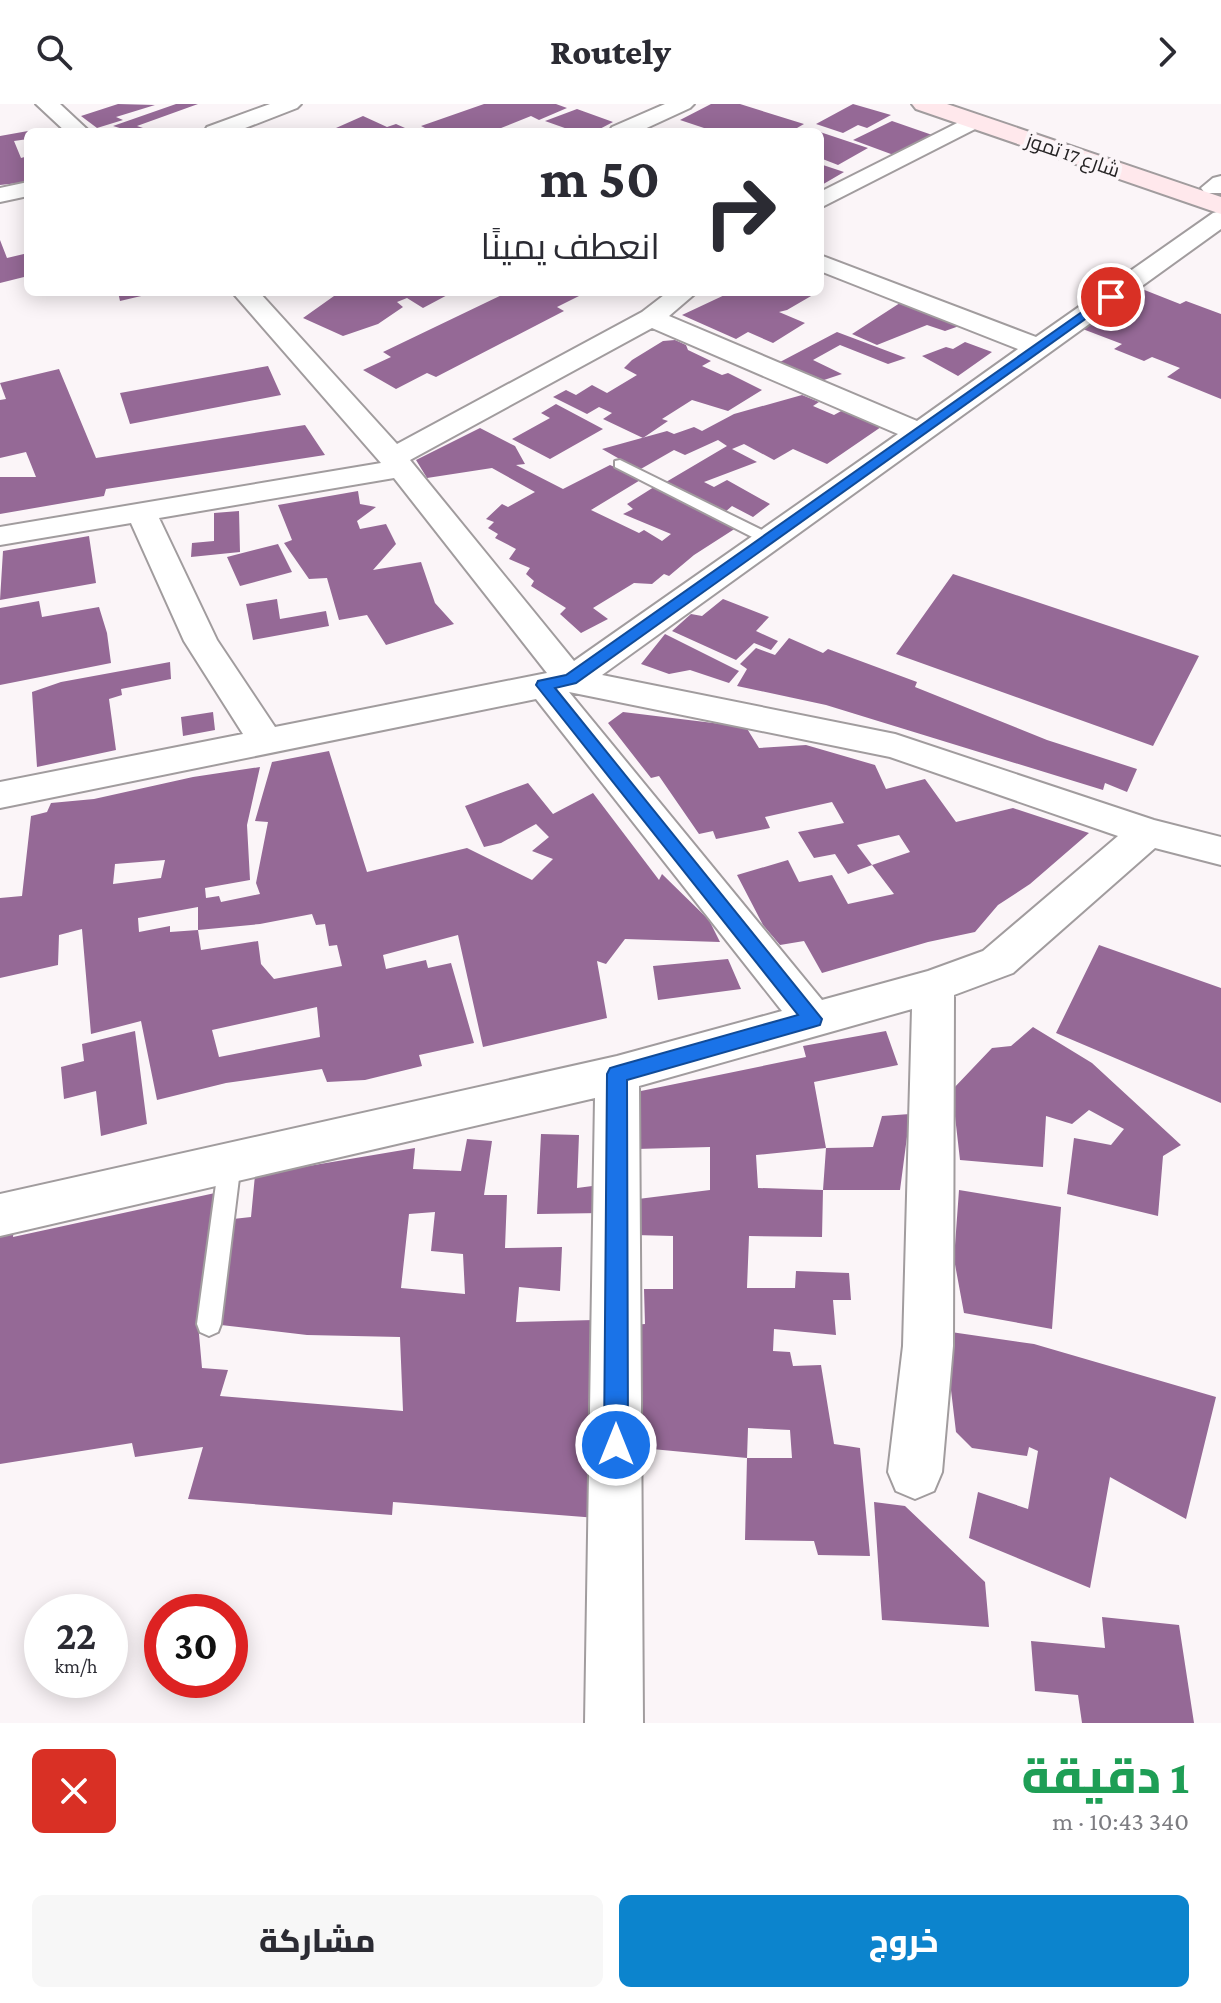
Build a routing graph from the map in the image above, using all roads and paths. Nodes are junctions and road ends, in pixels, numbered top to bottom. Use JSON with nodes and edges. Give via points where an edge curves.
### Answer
{"nodes":[{"id":1,"x":47,"y":104,"type":"edge"},
{"id":2,"x":290,"y":104,"type":"edge"},
{"id":3,"x":683,"y":104,"type":"edge"},
{"id":4,"x":924,"y":104,"type":"edge"},
{"id":5,"x":968,"y":112,"type":"edge"},
{"id":6,"x":74,"y":128,"type":"edge"},
{"id":7,"x":226,"y":128,"type":"edge"},
{"id":8,"x":629,"y":128,"type":"edge"},
{"id":9,"x":24,"y":190,"type":"edge"},
{"id":10,"x":0,"y":195,"type":"edge"},
{"id":11,"x":1219,"y":197,"type":"edge"},
{"id":12,"x":824,"y":199,"type":"edge"},
{"id":13,"x":824,"y":264,"type":"edge"},
{"id":14,"x":254,"y":296,"type":"edge"},
{"id":15,"x":679,"y":296,"type":"edge"},
{"id":16,"x":651,"y":318,"type":"junction"},
{"id":17,"x":1039,"y":348,"type":"junction"},
{"id":18,"x":919,"y":432,"type":"junction"},
{"id":19,"x":397,"y":463,"type":"junction"},
{"id":20,"x":620,"y":464,"type":"dead end"},
{"id":21,"x":141,"y":512,"type":"junction"},
{"id":22,"x":0,"y":536,"type":"edge"},
{"id":23,"x":768,"y":539,"type":"junction"},
{"id":24,"x":557,"y":682,"type":"junction"},
{"id":25,"x":266,"y":741,"type":"junction"},
{"id":26,"x":0,"y":795,"type":"edge"},
{"id":27,"x":1148,"y":832,"type":"junction"},
{"id":28,"x":1221,"y":851,"type":"edge"},
{"id":29,"x":933,"y":986,"type":"junction"},
{"id":30,"x":813,"y":1019,"type":"junction"},
{"id":31,"x":617,"y":1074,"type":"junction"},
{"id":32,"x":230,"y":1162,"type":"junction"},
{"id":33,"x":0,"y":1215,"type":"edge"},
{"id":34,"x":209,"y":1324,"type":"dead end"},
{"id":35,"x":915,"y":1472,"type":"dead end"},
{"id":36,"x":614,"y":1723,"type":"edge"}],
"edges":[{"from":1,"to":6,"type":"street"},
{"from":2,"to":7,"type":"street"},
{"from":3,"to":8,"type":"street"},
{"from":4,"to":5,"type":"main road","name":"شارع 17 تموز"},
{"from":5,"to":11,"type":"main road","name":"شارع 17 تموز"},
{"from":5,"to":12,"type":"street"},
{"from":9,"to":10,"type":"street"},
{"from":11,"to":17,"type":"street"},
{"from":13,"to":17,"type":"street"},
{"from":14,"to":19,"type":"street"},
{"from":15,"to":16,"type":"street"},
{"from":16,"to":18,"type":"street"},
{"from":16,"to":19,"type":"street"},
{"from":17,"to":18,"type":"street"},
{"from":18,"to":23,"type":"street"},
{"from":19,"to":21,"type":"street"},
{"from":19,"to":24,"type":"street"},
{"from":20,"to":23,"type":"lane"},
{"from":21,"to":22,"type":"street"},
{"from":21,"to":25,"type":"street","via":[[201,641]]},
{"from":23,"to":24,"type":"street"},
{"from":24,"to":25,"type":"street"},
{"from":24,"to":27,"type":"street","via":[[895,746]]},
{"from":24,"to":30,"type":"street"},
{"from":25,"to":26,"type":"street"},
{"from":27,"to":28,"type":"street"},
{"from":27,"to":29,"type":"street","via":[[998,962]]},
{"from":29,"to":30,"type":"street"},
{"from":29,"to":35,"type":"street","via":[[928,1346]]},
{"from":30,"to":31,"type":"street"},
{"from":31,"to":32,"type":"street"},
{"from":31,"to":36,"type":"street"},
{"from":32,"to":33,"type":"street"},
{"from":32,"to":34,"type":"lane"}]}
